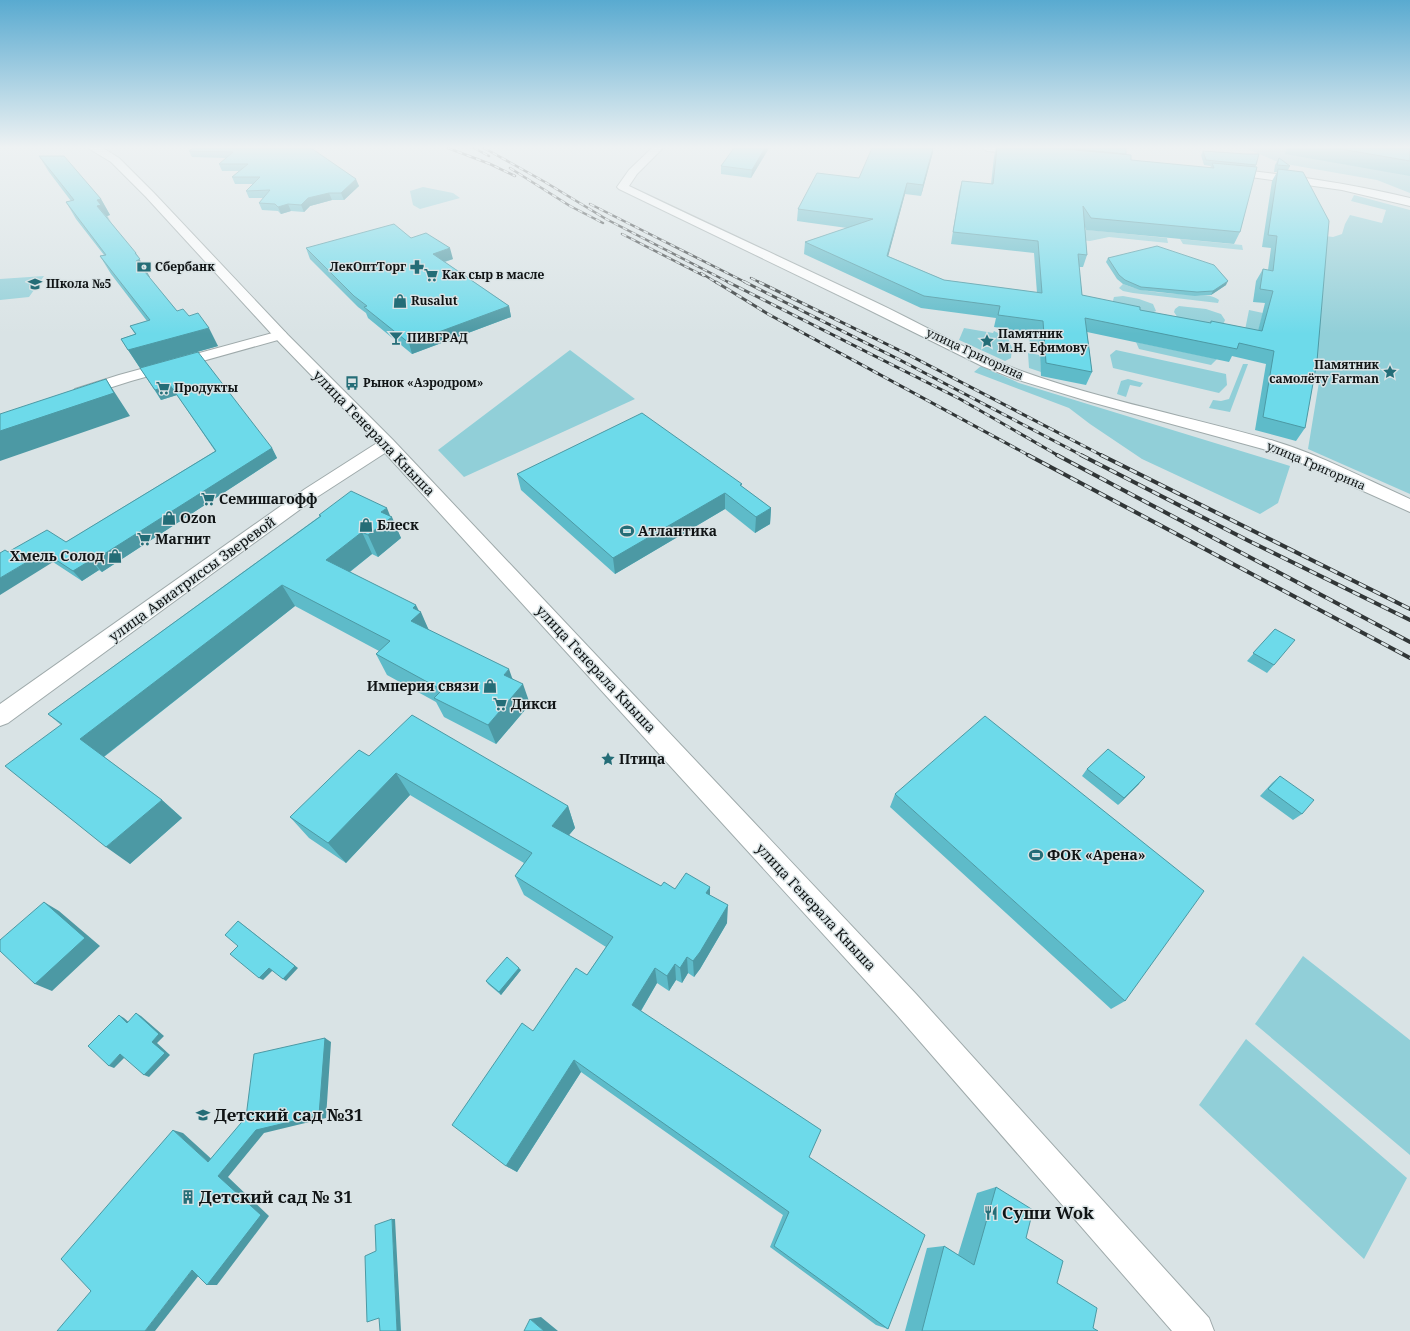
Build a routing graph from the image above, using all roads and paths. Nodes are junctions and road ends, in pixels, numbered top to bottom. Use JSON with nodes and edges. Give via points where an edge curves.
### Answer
{"nodes":[{"id":1,"x":164,"y":210,"type":"edge"},
{"id":2,"x":671,"y":210,"type":"edge"},
{"id":3,"x":280,"y":335,"type":"junction"},
{"id":4,"x":66,"y":397,"type":"edge"},
{"id":5,"x":387,"y":444,"type":"junction"},
{"id":6,"x":1410,"y":506,"type":"edge"},
{"id":7,"x":0,"y":716,"type":"edge"},
{"id":8,"x":1196,"y":1331,"type":"edge"}],
"edges":[{"from":1,"to":3,"type":"street","name":"улица Генерала Кныша"},
{"from":2,"to":6,"type":"street","name":"улица Григорина","via":[[987,363],[1097,399],[1269,445],[1300,456]]},
{"from":3,"to":4,"type":"street"},
{"from":3,"to":5,"type":"street","name":"улица Генерала Кныша"},
{"from":5,"to":7,"type":"street","name":"улица Авиатриссы Зверевой","via":[[311,493]]},
{"from":5,"to":8,"type":"street","name":"улица Генерала Кныша","via":[[901,999]]}]}
